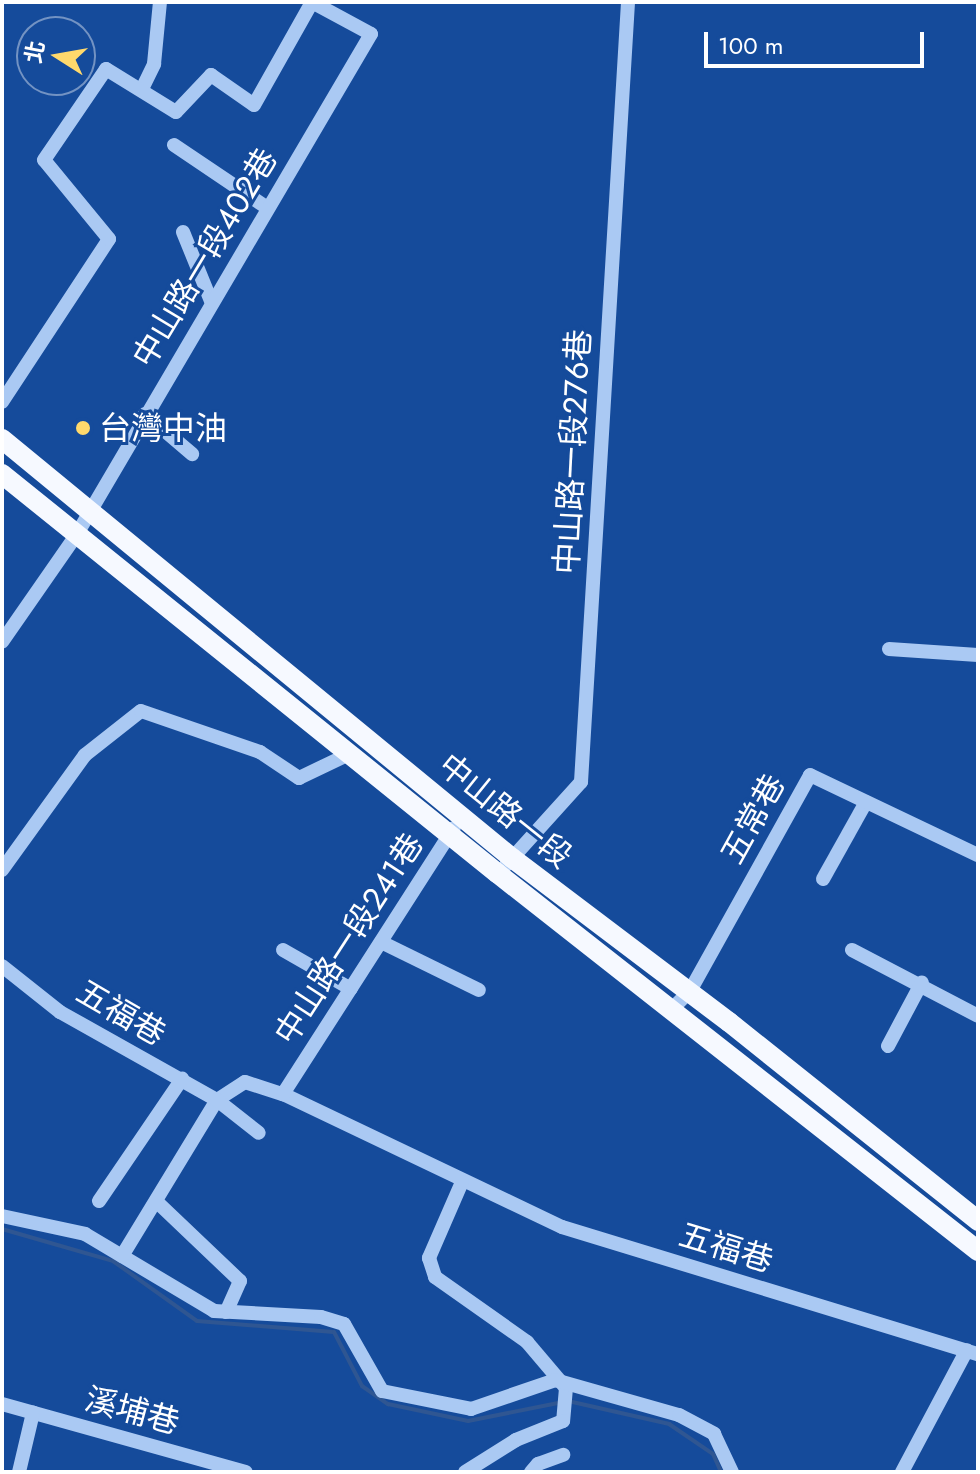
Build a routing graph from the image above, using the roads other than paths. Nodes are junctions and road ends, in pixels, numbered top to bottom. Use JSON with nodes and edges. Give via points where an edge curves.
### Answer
{"nodes":[{"id":1,"x":160,"y":2,"type":"edge"},
{"id":2,"x":628,"y":2,"type":"edge"},
{"id":3,"x":142,"y":89,"type":"junction"},
{"id":4,"x":174,"y":145,"type":"dead end"},
{"id":5,"x":266,"y":207,"type":"junction"},
{"id":6,"x":183,"y":232,"type":"dead end"},
{"id":7,"x":211,"y":301,"type":"junction"},
{"id":8,"x":2,"y":402,"type":"edge"},
{"id":9,"x":145,"y":414,"type":"junction"},
{"id":10,"x":2,"y":439,"type":"edge"},
{"id":11,"x":192,"y":454,"type":"dead end"},
{"id":12,"x":2,"y":474,"type":"edge"},
{"id":13,"x":90,"y":511,"type":"junction"},
{"id":14,"x":77,"y":534,"type":"junction"},
{"id":15,"x":2,"y":642,"type":"edge"},
{"id":16,"x":889,"y":649,"type":"dead end"},
{"id":17,"x":978,"y":655,"type":"edge"},
{"id":18,"x":349,"y":754,"type":"junction"},
{"id":19,"x":866,"y":802,"type":"junction"},
{"id":20,"x":462,"y":816,"type":"junction"},
{"id":21,"x":449,"y":835,"type":"junction"},
{"id":22,"x":978,"y":855,"type":"edge"},
{"id":23,"x":512,"y":858,"type":"junction"},
{"id":24,"x":2,"y":870,"type":"edge"},
{"id":25,"x":497,"y":873,"type":"junction"},
{"id":26,"x":823,"y":879,"type":"dead end"},
{"id":27,"x":381,"y":942,"type":"junction"},
{"id":28,"x":283,"y":950,"type":"dead end"},
{"id":29,"x":852,"y":950,"type":"dead end"},
{"id":30,"x":2,"y":966,"type":"edge"},
{"id":31,"x":922,"y":982,"type":"junction"},
{"id":32,"x":351,"y":989,"type":"junction"},
{"id":33,"x":479,"y":990,"type":"dead end"},
{"id":34,"x":690,"y":991,"type":"junction"},
{"id":35,"x":673,"y":1008,"type":"junction"},
{"id":36,"x":978,"y":1016,"type":"edge"},
{"id":37,"x":888,"y":1046,"type":"dead end"},
{"id":38,"x":182,"y":1079,"type":"junction"},
{"id":39,"x":283,"y":1094,"type":"junction"},
{"id":40,"x":217,"y":1100,"type":"junction"},
{"id":41,"x":259,"y":1133,"type":"dead end"},
{"id":42,"x":462,"y":1182,"type":"junction"},
{"id":43,"x":99,"y":1201,"type":"dead end"},
{"id":44,"x":156,"y":1201,"type":"junction"},
{"id":45,"x":2,"y":1216,"type":"edge"},
{"id":46,"x":978,"y":1221,"type":"edge"},
{"id":47,"x":978,"y":1251,"type":"edge"},
{"id":48,"x":122,"y":1256,"type":"junction"},
{"id":49,"x":226,"y":1312,"type":"junction"},
{"id":50,"x":972,"y":1352,"type":"edge"},
{"id":51,"x":561,"y":1384,"type":"junction"},
{"id":52,"x":2,"y":1404,"type":"edge"},
{"id":53,"x":33,"y":1413,"type":"junction"},
{"id":54,"x":563,"y":1455,"type":"dead end"},
{"id":55,"x":19,"y":1472,"type":"edge"},
{"id":56,"x":246,"y":1472,"type":"edge"},
{"id":57,"x":465,"y":1472,"type":"edge"},
{"id":58,"x":531,"y":1472,"type":"edge"},
{"id":59,"x":732,"y":1472,"type":"edge"},
{"id":60,"x":902,"y":1472,"type":"edge"}],
"edges":[{"from":1,"to":3,"type":"street","via":[[154,64]]},
{"from":2,"to":23,"type":"street","name":"中山路一段276巷","via":[[581,782]]},
{"from":3,"to":5,"type":"street","name":"中山路一段402巷","via":[[176,112],[211,75],[254,105],[312,2],[371,34]]},
{"from":3,"to":8,"type":"street","via":[[106,69],[44,160],[109,239]]},
{"from":4,"to":5,"type":"street"},
{"from":5,"to":7,"type":"street","name":"中山路一段402巷"},
{"from":6,"to":7,"type":"street"},
{"from":7,"to":9,"type":"street","name":"中山路一段402巷"},
{"from":9,"to":11,"type":"street"},
{"from":9,"to":13,"type":"street","name":"中山路一段402巷"},
{"from":10,"to":13,"type":"main road","name":"中山路一段"},
{"from":12,"to":14,"type":"main road","name":"中山路一段"},
{"from":13,"to":14,"type":"street","name":"中山路一段402巷"},
{"from":13,"to":20,"type":"main road","name":"中山路一段"},
{"from":14,"to":15,"type":"street","name":"中山路一段402巷"},
{"from":14,"to":18,"type":"main road","name":"中山路一段"},
{"from":16,"to":17,"type":"street"},
{"from":18,"to":21,"type":"main road","name":"中山路一段"},
{"from":18,"to":24,"type":"street","via":[[299,778],[260,752],[141,711],[85,755]]},
{"from":19,"to":22,"type":"street","name":"五常巷"},
{"from":19,"to":26,"type":"street"},
{"from":19,"to":34,"type":"street","name":"五常巷","via":[[810,775]]},
{"from":20,"to":21,"type":"street","name":"中山路一段241巷"},
{"from":20,"to":23,"type":"main road","name":"中山路一段"},
{"from":21,"to":25,"type":"main road","name":"中山路一段"},
{"from":21,"to":27,"type":"street","name":"中山路一段241巷"},
{"from":23,"to":25,"type":"street","name":"中山路一段276巷"},
{"from":23,"to":34,"type":"main road","name":"中山路一段"},
{"from":25,"to":35,"type":"main road","name":"中山路一段"},
{"from":27,"to":32,"type":"street","name":"中山路一段241巷"},
{"from":27,"to":33,"type":"street"},
{"from":28,"to":32,"type":"street"},
{"from":29,"to":31,"type":"street"},
{"from":30,"to":38,"type":"street","name":"五福巷","via":[[60,1012]]},
{"from":31,"to":36,"type":"street"},
{"from":31,"to":37,"type":"street"},
{"from":32,"to":39,"type":"street","name":"中山路一段241巷"},
{"from":34,"to":35,"type":"street","name":"五常巷"},
{"from":34,"to":46,"type":"main road","name":"中山路一段"},
{"from":35,"to":47,"type":"main road","name":"中山路一段"},
{"from":38,"to":40,"type":"street","name":"五福巷"},
{"from":38,"to":43,"type":"street"},
{"from":39,"to":40,"type":"street","name":"五福巷","via":[[245,1082]]},
{"from":39,"to":42,"type":"street","name":"五福巷"},
{"from":40,"to":41,"type":"street"},
{"from":40,"to":44,"type":"street"},
{"from":42,"to":50,"type":"street","name":"五福巷","via":[[562,1227]]},
{"from":42,"to":51,"type":"street","via":[[429,1258],[435,1277],[527,1342]]},
{"from":44,"to":48,"type":"street"},
{"from":44,"to":49,"type":"street","via":[[240,1281]]},
{"from":45,"to":48,"type":"street","via":[[85,1234]]},
{"from":48,"to":49,"type":"street","via":[[214,1311]]},
{"from":49,"to":51,"type":"street","via":[[321,1317],[344,1324],[382,1391],[471,1409]]},
{"from":50,"to":60,"type":"street"},
{"from":51,"to":57,"type":"street","via":[[563,1421],[516,1440]]},
{"from":51,"to":59,"type":"street","via":[[679,1415],[714,1434]]},
{"from":52,"to":53,"type":"street","name":"溪埔巷"},
{"from":53,"to":55,"type":"street"},
{"from":53,"to":56,"type":"street","name":"溪埔巷"},
{"from":54,"to":58,"type":"street"}]}
